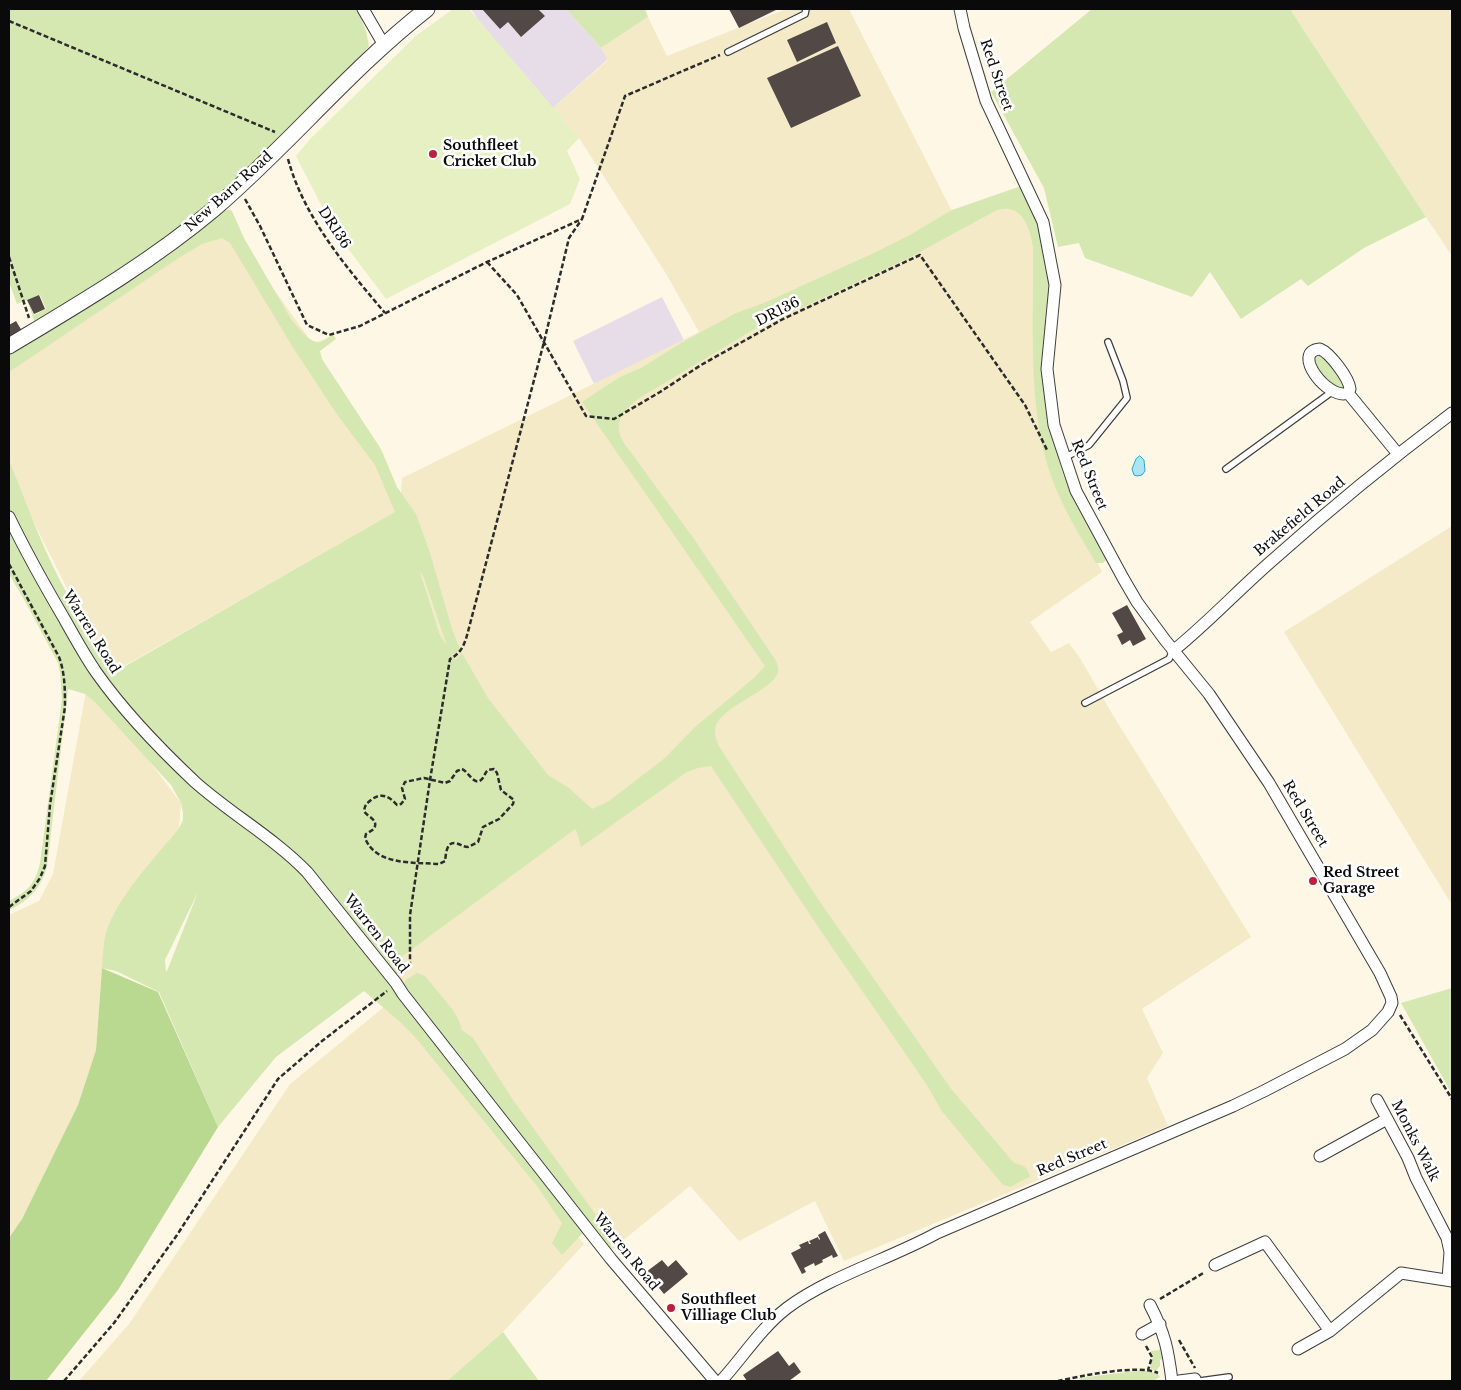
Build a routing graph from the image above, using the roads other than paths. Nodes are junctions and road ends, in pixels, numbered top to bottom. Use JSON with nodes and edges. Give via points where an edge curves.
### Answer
{"nodes":[{"id":1,"x":363,"y":9,"type":"edge"},
{"id":2,"x":427,"y":9,"type":"edge"},
{"id":3,"x":806,"y":9,"type":"edge"},
{"id":4,"x":960,"y":9,"type":"edge"},
{"id":5,"x":384,"y":45,"type":"junction"},
{"id":6,"x":728,"y":52,"type":"road end"},
{"id":7,"x":1108,"y":342,"type":"dead end"},
{"id":8,"x":9,"y":346,"type":"edge"},
{"id":9,"x":1333,"y":392,"type":"junction"},
{"id":10,"x":1348,"y":393,"type":"junction"},
{"id":11,"x":1452,"y":413,"type":"edge"},
{"id":12,"x":1398,"y":454,"type":"junction"},
{"id":13,"x":1065,"y":460,"type":"junction"},
{"id":14,"x":1226,"y":469,"type":"dead end"},
{"id":15,"x":9,"y":517,"type":"edge"},
{"id":16,"x":1174,"y":651,"type":"junction"},
{"id":17,"x":1085,"y":703,"type":"dead end"},
{"id":18,"x":1377,"y":1100,"type":"dead end"},
{"id":19,"x":1387,"y":1119,"type":"junction"},
{"id":20,"x":1320,"y":1156,"type":"dead end"},
{"id":21,"x":1215,"y":1265,"type":"road end"},
{"id":22,"x":1450,"y":1280,"type":"edge"},
{"id":23,"x":1150,"y":1305,"type":"road end"},
{"id":24,"x":1160,"y":1324,"type":"junction"},
{"id":25,"x":1330,"y":1331,"type":"junction"},
{"id":26,"x":1142,"y":1338,"type":"road end"},
{"id":27,"x":1298,"y":1349,"type":"dead end"},
{"id":28,"x":1229,"y":1377,"type":"dead end"},
{"id":29,"x":1198,"y":1380,"type":"edge"},
{"id":30,"x":715,"y":1381,"type":"edge"},
{"id":31,"x":721,"y":1381,"type":"edge"},
{"id":32,"x":1172,"y":1381,"type":"edge"},
{"id":33,"x":1179,"y":1381,"type":"edge"}],
"edges":[{"from":1,"to":5,"type":"street"},
{"from":2,"to":5,"type":"street","name":"New Barn Road"},
{"from":3,"to":6,"type":"lane","via":[[805,14]]},
{"from":4,"to":13,"type":"street","name":"Red Street","via":[[986,102],[1043,222],[1055,285],[1046,369],[1054,424]]},
{"from":5,"to":8,"type":"street","name":"New Barn Road","via":[[237,188],[193,226]]},
{"from":7,"to":13,"type":"lane","via":[[1127,398],[1089,445]]},
{"from":9,"to":10,"type":"street"},
{"from":9,"to":10,"type":"street","via":[[1309,365],[1310,355],[1316,350],[1326,352],[1346,376],[1350,384]]},
{"from":9,"to":14,"type":"lane"},
{"from":10,"to":12,"type":"street"},
{"from":11,"to":12,"type":"street","name":"Brakefield Road"},
{"from":12,"to":16,"type":"street","name":"Brakefield Road","via":[[1281,552]]},
{"from":13,"to":16,"type":"street","name":"Red Street","via":[[1083,504],[1123,578],[1145,614]]},
{"from":15,"to":30,"type":"street","name":"Warren Road","via":[[76,639],[116,697],[205,791],[304,869],[610,1259]]},
{"from":16,"to":17,"type":"lane","via":[[1169,659]]},
{"from":16,"to":31,"type":"street","name":"Red Street","via":[[1225,716],[1269,783],[1380,973],[1392,1001],[1383,1020],[1365,1036],[1264,1091],[936,1232],[809,1294],[774,1320]]},
{"from":18,"to":19,"type":"street","name":"Monks Walk"},
{"from":19,"to":20,"type":"street"},
{"from":19,"to":22,"type":"street","name":"Monks Walk","via":[[1448,1238]]},
{"from":21,"to":25,"type":"street","via":[[1265,1242]]},
{"from":22,"to":25,"type":"street","via":[[1401,1273]]},
{"from":23,"to":24,"type":"street"},
{"from":24,"to":26,"type":"street"},
{"from":24,"to":32,"type":"street","via":[[1167,1344]]},
{"from":25,"to":27,"type":"street"},
{"from":28,"to":29,"type":"lane"},
{"from":29,"to":33,"type":"street"}]}
